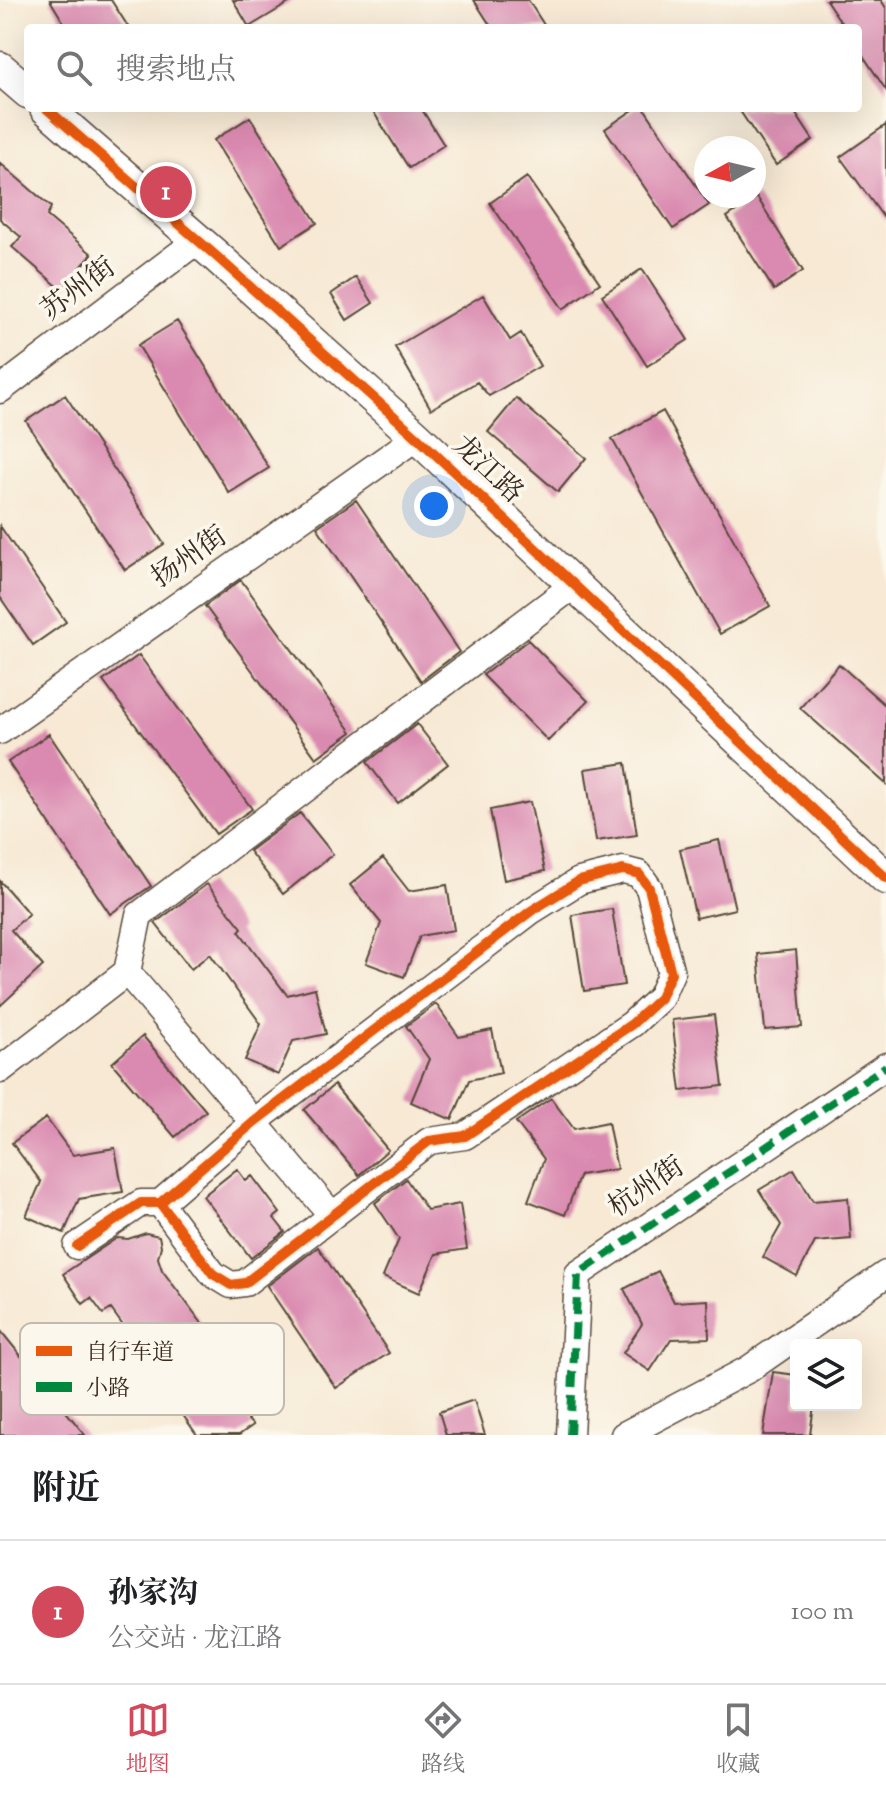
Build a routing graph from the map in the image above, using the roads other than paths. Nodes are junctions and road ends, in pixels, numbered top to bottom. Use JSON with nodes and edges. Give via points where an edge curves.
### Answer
{"nodes":[{"id":1,"x":0,"y":68,"type":"edge"},
{"id":2,"x":24,"y":89,"type":"edge"},
{"id":3,"x":51,"y":112,"type":"edge"},
{"id":4,"x":198,"y":240,"type":"junction"},
{"id":5,"x":0,"y":390,"type":"edge"},
{"id":6,"x":417,"y":437,"type":"junction"},
{"id":7,"x":574,"y":585,"type":"junction"},
{"id":8,"x":0,"y":731,"type":"edge"},
{"id":9,"x":886,"y":878,"type":"edge"},
{"id":10,"x":127,"y":972,"type":"junction"},
{"id":11,"x":886,"y":1066,"type":"edge"},
{"id":12,"x":0,"y":1070,"type":"edge"},
{"id":13,"x":254,"y":1122,"type":"junction"},
{"id":14,"x":160,"y":1203,"type":"junction"},
{"id":15,"x":331,"y":1214,"type":"junction"},
{"id":16,"x":77,"y":1246,"type":"dead end"},
{"id":17,"x":886,"y":1274,"type":"edge"},
{"id":18,"x":570,"y":1435,"type":"edge"},
{"id":19,"x":624,"y":1435,"type":"edge"}],
"edges":[{"from":1,"to":2,"type":"street"},
{"from":3,"to":4,"type":"street","name":"龙江路"},
{"from":4,"to":5,"type":"street","name":"苏州街"},
{"from":4,"to":6,"type":"street","name":"龙江路"},
{"from":6,"to":7,"type":"street","name":"龙江路"},
{"from":6,"to":8,"type":"street","name":"扬州街"},
{"from":7,"to":9,"type":"street","name":"龙江路"},
{"from":7,"to":10,"type":"street","via":[[139,915]]},
{"from":10,"to":12,"type":"street"},
{"from":10,"to":13,"type":"street"},
{"from":11,"to":18,"type":"street","name":"杭州街","via":[[578,1274]]},
{"from":13,"to":14,"type":"street"},
{"from":13,"to":15,"type":"street"},
{"from":13,"to":15,"type":"street","via":[[531,911],[579,881],[623,870],[639,874],[649,888],[671,973],[660,998],[632,1024],[465,1136],[429,1141]]},
{"from":14,"to":15,"type":"street","via":[[213,1274],[231,1285],[245,1283]]},
{"from":14,"to":16,"type":"street","via":[[141,1203]]},
{"from":17,"to":19,"type":"street","via":[[749,1369]]}]}
